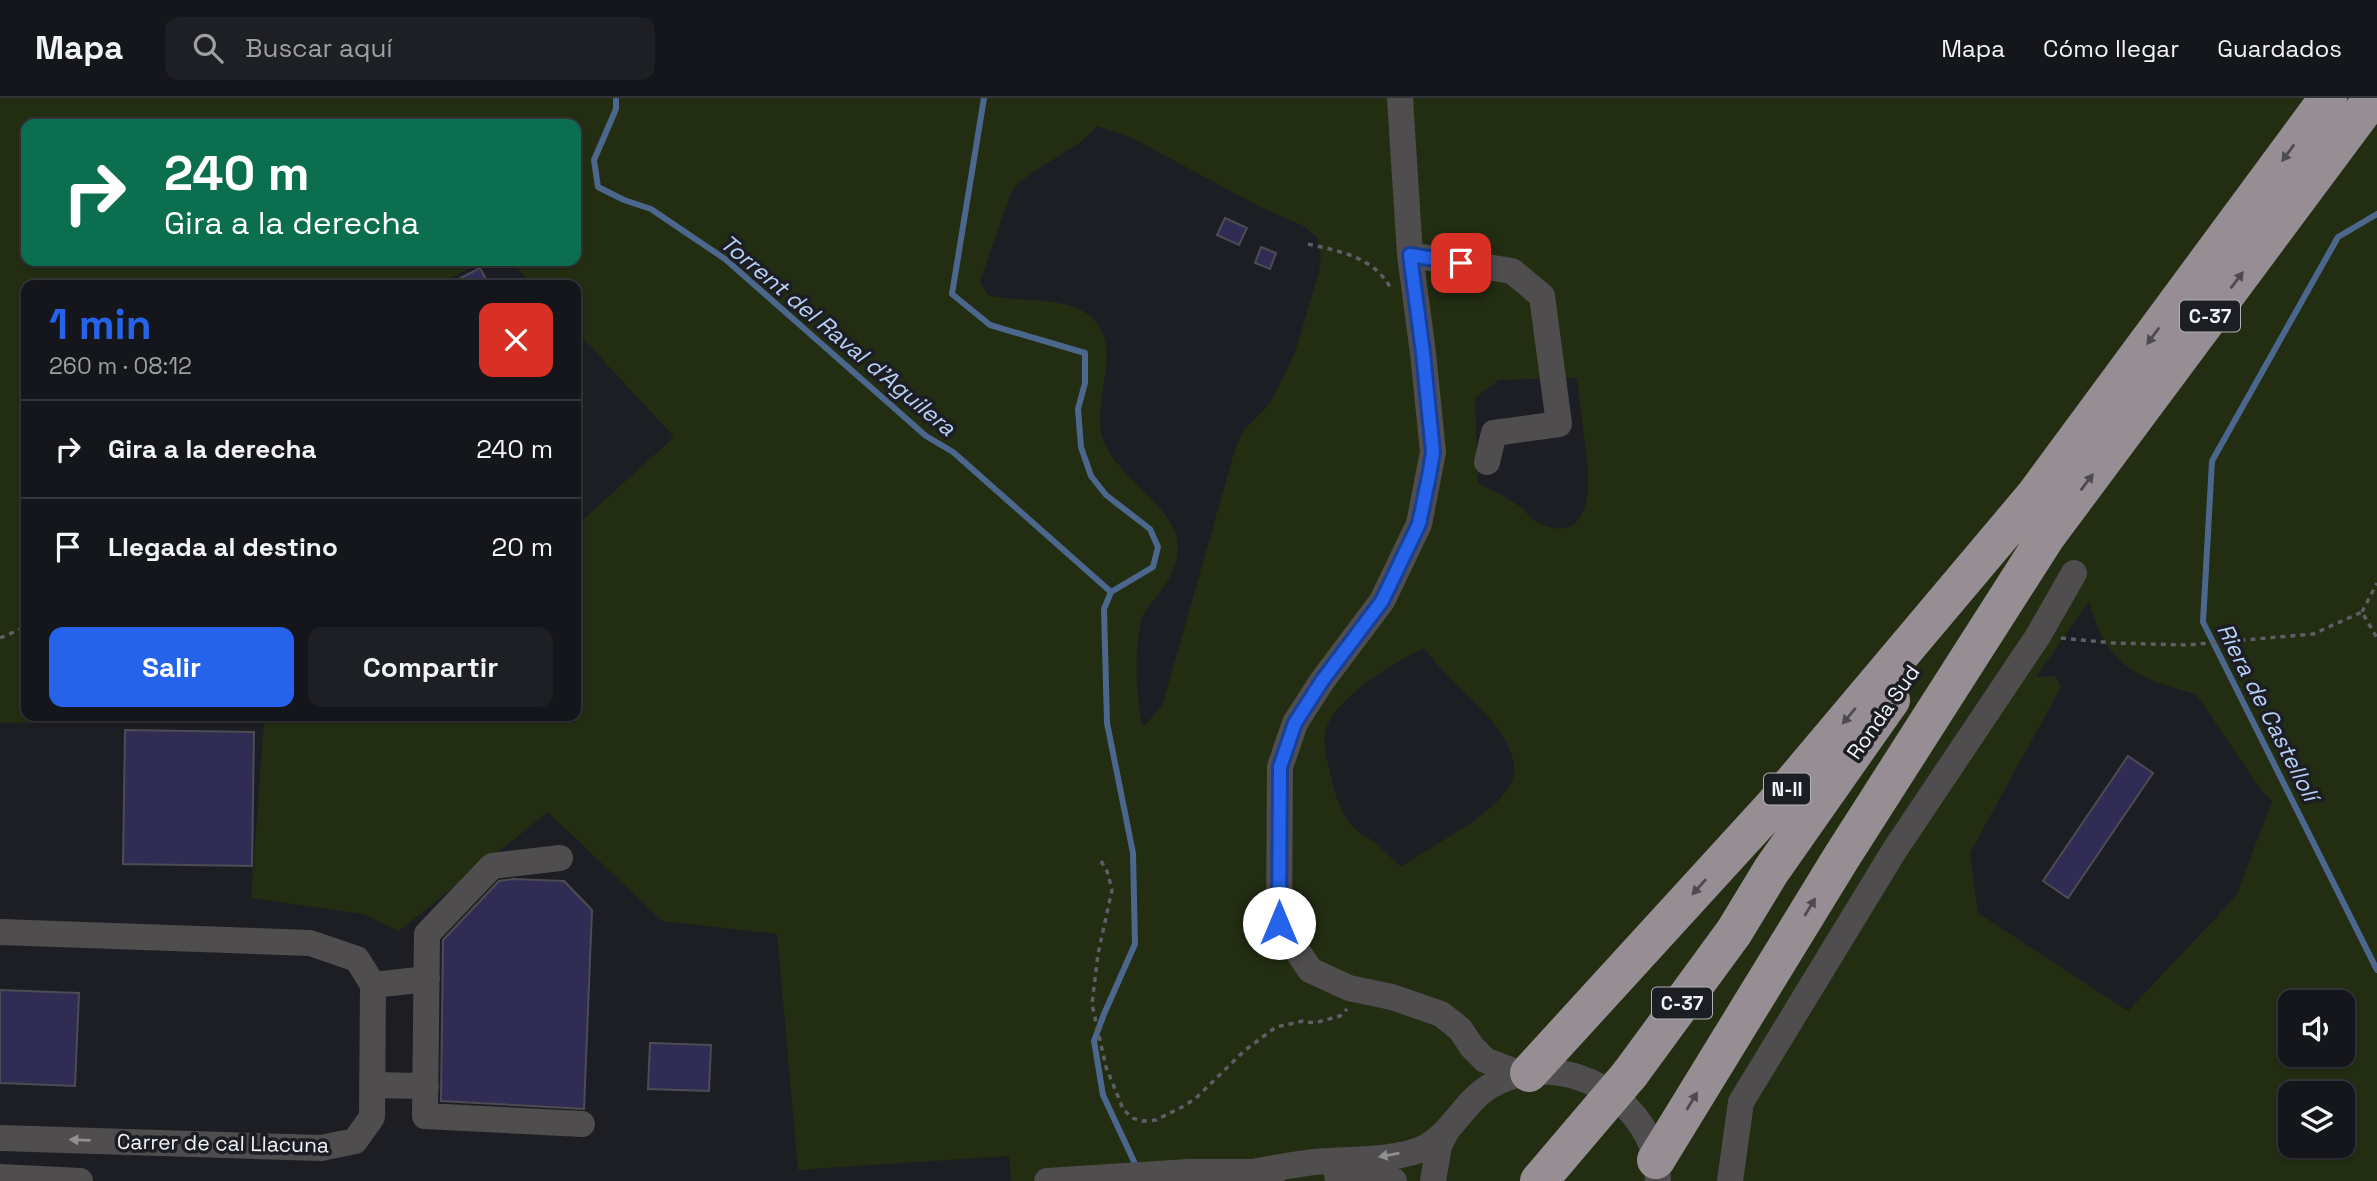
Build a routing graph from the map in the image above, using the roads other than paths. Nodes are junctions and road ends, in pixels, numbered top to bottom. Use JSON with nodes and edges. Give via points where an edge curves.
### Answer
{"nodes":[{"id":1,"x":1400,"y":98,"type":"edge"},
{"id":2,"x":2328,"y":98,"type":"edge"},
{"id":3,"x":2377,"y":98,"type":"edge"},
{"id":4,"x":1410,"y":255,"type":"junction"},
{"id":5,"x":1487,"y":461,"type":"dead end"},
{"id":6,"x":2035,"y":495,"type":"junction"},
{"id":7,"x":2046,"y":537,"type":"junction"},
{"id":8,"x":2074,"y":573,"type":"dead end"},
{"id":9,"x":559,"y":858,"type":"dead end"},
{"id":10,"x":0,"y":932,"type":"edge"},
{"id":11,"x":1734,"y":932,"type":"junction"},
{"id":12,"x":427,"y":979,"type":"junction"},
{"id":13,"x":373,"y":985,"type":"junction"},
{"id":14,"x":1472,"y":1047,"type":"junction"},
{"id":15,"x":1525,"y":1074,"type":"junction"},
{"id":16,"x":372,"y":1085,"type":"junction"},
{"id":17,"x":426,"y":1086,"type":"junction"},
{"id":18,"x":1471,"y":1101,"type":"junction"},
{"id":19,"x":582,"y":1124,"type":"dead end"},
{"id":20,"x":1448,"y":1127,"type":"junction"},
{"id":21,"x":0,"y":1138,"type":"edge"},
{"id":22,"x":1657,"y":1170,"type":"edge"},
{"id":23,"x":1257,"y":1171,"type":"junction"},
{"id":24,"x":0,"y":1177,"type":"edge"},
{"id":25,"x":1085,"y":1180,"type":"edge"},
{"id":26,"x":80,"y":1181,"type":"edge"},
{"id":27,"x":1047,"y":1181,"type":"edge"},
{"id":28,"x":1394,"y":1181,"type":"edge"},
{"id":29,"x":1433,"y":1181,"type":"edge"},
{"id":30,"x":1539,"y":1181,"type":"edge"},
{"id":31,"x":1730,"y":1181,"type":"edge"}],
"edges":[{"from":1,"to":4,"type":"street"},
{"from":2,"to":6,"type":"highway","number":"C-37","one_way":true},
{"from":7,"to":3,"type":"highway","number":"C-37","one_way":true,"via":[[2361,112]]},
{"from":4,"to":5,"type":"street","via":[[1512,271],[1542,296],[1559,424],[1493,433]]},
{"from":4,"to":14,"type":"street","via":[[1433,452],[1419,524],[1382,601],[1295,723],[1280,767],[1279,923],[1310,970],[1441,1014],[1460,1029]]},
{"from":6,"to":11,"type":"highway","name":"Ronda Sud","number":"C-37","via":[[1771,871]]},
{"from":6,"to":15,"type":"highway","number":"N-II","one_way":true,"via":[[1774,805]]},
{"from":7,"to":11,"type":"highway","name":"Ronda Sud","number":"C-37","via":[[1791,867]]},
{"from":22,"to":7,"type":"highway","number":"N-II","one_way":true,"via":[[1841,858]]},
{"from":8,"to":31,"type":"street","via":[[2038,636],[1894,851],[1741,1102]]},
{"from":9,"to":12,"type":"street","via":[[492,866],[428,934]]},
{"from":10,"to":13,"type":"street","via":[[310,943],[357,959]]},
{"from":11,"to":30,"type":"highway","name":"Ronda Sud","number":"C-37","bridge":true,"via":[[1630,1074]]},
{"from":12,"to":13,"type":"street"},
{"from":12,"to":17,"type":"street"},
{"from":13,"to":16,"type":"street","name":"Carrer de cal Llacuna"},
{"from":14,"to":15,"type":"street","via":[[1485,1060]]},
{"from":14,"to":18,"type":"street","via":[[1476,1081]]},
{"from":15,"to":18,"type":"street","number":"N-II","via":[[1494,1084]]},
{"from":15,"to":22,"type":"street","number":"N-II","via":[[1577,1076],[1619,1098],[1648,1137]]},
{"from":16,"to":17,"type":"street"},
{"from":16,"to":21,"type":"street","name":"Carrer de cal Llacuna","one_way":true,"via":[[372,1117],[355,1141],[321,1148]]},
{"from":17,"to":19,"type":"street","via":[[425,1116]]},
{"from":18,"to":20,"type":"street","number":"N-II"},
{"from":20,"to":23,"type":"street","number":"N-II","one_way":true,"via":[[1426,1147],[1406,1152]]},
{"from":20,"to":29,"type":"street","number":"N-II","via":[[1439,1146]]},
{"from":23,"to":25,"type":"street","number":"N-II"},
{"from":23,"to":28,"type":"street","number":"N-II"},
{"from":24,"to":26,"type":"street"},
{"from":25,"to":27,"type":"street","number":"N-II"}]}
